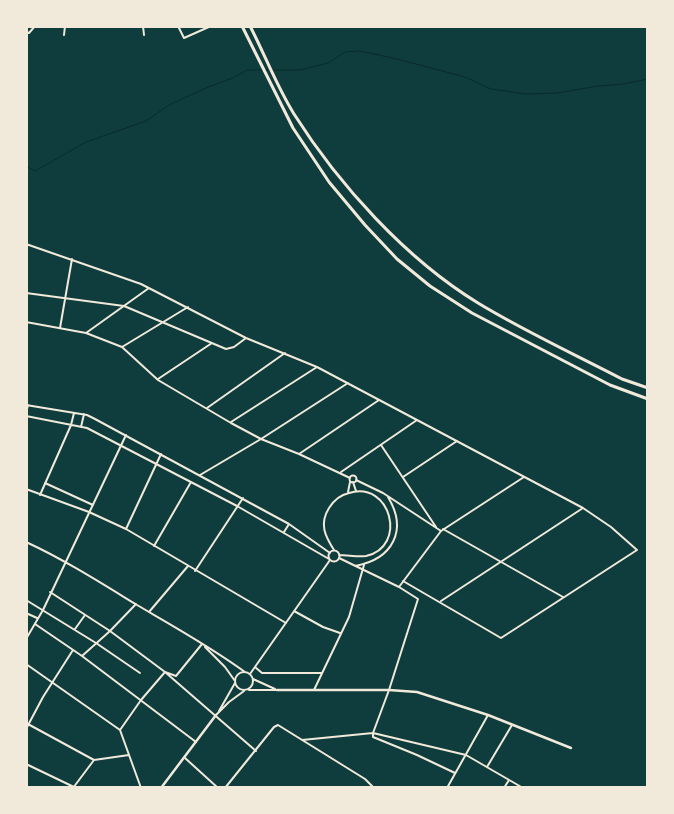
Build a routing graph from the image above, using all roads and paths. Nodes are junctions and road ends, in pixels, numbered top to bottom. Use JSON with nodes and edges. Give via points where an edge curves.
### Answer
{"nodes":[{"id":1,"x":35,"y":26,"type":"edge"},
{"id":2,"x":65,"y":26,"type":"edge"},
{"id":3,"x":143,"y":26,"type":"edge"},
{"id":4,"x":178,"y":26,"type":"edge"},
{"id":5,"x":211,"y":26,"type":"edge"},
{"id":6,"x":242,"y":26,"type":"edge"},
{"id":7,"x":250,"y":26,"type":"edge"},
{"id":8,"x":28,"y":32,"type":"edge"},
{"id":9,"x":64,"y":35,"type":"dead end"},
{"id":10,"x":144,"y":35,"type":"dead end"},
{"id":11,"x":26,"y":244,"type":"edge"},
{"id":12,"x":72,"y":259,"type":"junction"},
{"id":13,"x":149,"y":288,"type":"junction"},
{"id":14,"x":26,"y":292,"type":"edge"},
{"id":15,"x":65,"y":297,"type":"junction"},
{"id":16,"x":124,"y":306,"type":"junction"},
{"id":17,"x":188,"y":307,"type":"junction"},
{"id":18,"x":26,"y":322,"type":"edge"},
{"id":19,"x":163,"y":322,"type":"junction"},
{"id":20,"x":60,"y":328,"type":"junction"},
{"id":21,"x":86,"y":333,"type":"junction"},
{"id":22,"x":246,"y":338,"type":"junction"},
{"id":23,"x":212,"y":343,"type":"junction"},
{"id":24,"x":122,"y":347,"type":"junction"},
{"id":25,"x":286,"y":354,"type":"junction"},
{"id":26,"x":317,"y":367,"type":"junction"},
{"id":27,"x":158,"y":380,"type":"junction"},
{"id":28,"x":348,"y":383,"type":"junction"},
{"id":29,"x":648,"y":388,"type":"edge"},
{"id":30,"x":648,"y":398,"type":"edge"},
{"id":31,"x":380,"y":400,"type":"junction"},
{"id":32,"x":27,"y":405,"type":"edge"},
{"id":33,"x":206,"y":408,"type":"junction"},
{"id":34,"x":74,"y":413,"type":"junction"},
{"id":35,"x":26,"y":414,"type":"edge"},
{"id":36,"x":84,"y":414,"type":"junction"},
{"id":37,"x":417,"y":420,"type":"junction"},
{"id":38,"x":231,"y":423,"type":"junction"},
{"id":39,"x":71,"y":425,"type":"junction"},
{"id":40,"x":81,"y":426,"type":"junction"},
{"id":41,"x":126,"y":435,"type":"junction"},
{"id":42,"x":261,"y":439,"type":"junction"},
{"id":43,"x":457,"y":441,"type":"junction"},
{"id":44,"x":381,"y":445,"type":"junction"},
{"id":45,"x":121,"y":446,"type":"junction"},
{"id":46,"x":161,"y":454,"type":"junction"},
{"id":47,"x":299,"y":454,"type":"junction"},
{"id":48,"x":157,"y":464,"type":"junction"},
{"id":49,"x":340,"y":472,"type":"junction"},
{"id":50,"x":200,"y":475,"type":"junction"},
{"id":51,"x":402,"y":477,"type":"junction"},
{"id":52,"x":524,"y":477,"type":"junction"},
{"id":53,"x":350,"y":479,"type":"junction"},
{"id":54,"x":356,"y":480,"type":"junction"},
{"id":55,"x":191,"y":482,"type":"junction"},
{"id":56,"x":353,"y":482,"type":"junction"},
{"id":57,"x":46,"y":483,"type":"junction"},
{"id":58,"x":26,"y":490,"type":"edge"},
{"id":59,"x":356,"y":492,"type":"junction"},
{"id":60,"x":346,"y":494,"type":"junction"},
{"id":61,"x":40,"y":495,"type":"junction"},
{"id":62,"x":386,"y":495,"type":"junction"},
{"id":63,"x":243,"y":498,"type":"junction"},
{"id":64,"x":92,"y":505,"type":"junction"},
{"id":65,"x":238,"y":506,"type":"junction"},
{"id":66,"x":584,"y":508,"type":"junction"},
{"id":67,"x":89,"y":512,"type":"junction"},
{"id":68,"x":289,"y":524,"type":"junction"},
{"id":69,"x":436,"y":527,"type":"junction"},
{"id":70,"x":126,"y":529,"type":"junction"},
{"id":71,"x":442,"y":530,"type":"junction"},
{"id":72,"x":284,"y":532,"type":"junction"},
{"id":73,"x":26,"y":542,"type":"edge"},
{"id":74,"x":154,"y":546,"type":"junction"},
{"id":75,"x":334,"y":550,"type":"junction"},
{"id":76,"x":330,"y":552,"type":"junction"},
{"id":77,"x":339,"y":556,"type":"junction"},
{"id":78,"x":330,"y":559,"type":"junction"},
{"id":79,"x":65,"y":562,"type":"junction"},
{"id":80,"x":502,"y":562,"type":"junction"},
{"id":81,"x":364,"y":565,"type":"junction"},
{"id":82,"x":188,"y":566,"type":"junction"},
{"id":83,"x":355,"y":566,"type":"junction"},
{"id":84,"x":362,"y":569,"type":"junction"},
{"id":85,"x":195,"y":571,"type":"junction"},
{"id":86,"x":403,"y":581,"type":"junction"},
{"id":87,"x":399,"y":587,"type":"junction"},
{"id":88,"x":50,"y":592,"type":"junction"},
{"id":89,"x":564,"y":597,"type":"junction"},
{"id":90,"x":26,"y":600,"type":"edge"},
{"id":91,"x":440,"y":602,"type":"junction"},
{"id":92,"x":136,"y":604,"type":"junction"},
{"id":93,"x":43,"y":610,"type":"junction"},
{"id":94,"x":294,"y":611,"type":"junction"},
{"id":95,"x":26,"y":612,"type":"edge"},
{"id":96,"x":149,"y":612,"type":"junction"},
{"id":97,"x":86,"y":615,"type":"junction"},
{"id":98,"x":38,"y":619,"type":"junction"},
{"id":99,"x":286,"y":623,"type":"junction"},
{"id":100,"x":35,"y":624,"type":"junction"},
{"id":101,"x":75,"y":630,"type":"junction"},
{"id":102,"x":110,"y":630,"type":"junction"},
{"id":103,"x":341,"y":633,"type":"junction"},
{"id":104,"x":26,"y":639,"type":"edge"},
{"id":105,"x":96,"y":643,"type":"junction"},
{"id":106,"x":202,"y":644,"type":"junction"},
{"id":107,"x":73,"y":650,"type":"junction"},
{"id":108,"x":82,"y":656,"type":"junction"},
{"id":109,"x":26,"y":664,"type":"edge"},
{"id":110,"x":255,"y":667,"type":"junction"},
{"id":111,"x":165,"y":672,"type":"junction"},
{"id":112,"x":245,"y":672,"type":"junction"},
{"id":113,"x":140,"y":674,"type":"dead end"},
{"id":114,"x":250,"y":674,"type":"junction"},
{"id":115,"x":322,"y":674,"type":"junction"},
{"id":116,"x":253,"y":679,"type":"junction"},
{"id":117,"x":52,"y":682,"type":"junction"},
{"id":118,"x":235,"y":682,"type":"junction"},
{"id":119,"x":246,"y":690,"type":"junction"},
{"id":120,"x":277,"y":690,"type":"junction"},
{"id":121,"x":389,"y":690,"type":"junction"},
{"id":122,"x":313,"y":691,"type":"junction"},
{"id":123,"x":141,"y":700,"type":"junction"},
{"id":124,"x":488,"y":715,"type":"junction"},
{"id":125,"x":216,"y":716,"type":"junction"},
{"id":126,"x":27,"y":724,"type":"edge"},
{"id":127,"x":512,"y":725,"type":"junction"},
{"id":128,"x":26,"y":728,"type":"edge"},
{"id":129,"x":120,"y":730,"type":"junction"},
{"id":130,"x":373,"y":733,"type":"junction"},
{"id":131,"x":302,"y":740,"type":"junction"},
{"id":132,"x":196,"y":742,"type":"junction"},
{"id":133,"x":571,"y":748,"type":"dead end"},
{"id":134,"x":256,"y":751,"type":"junction"},
{"id":135,"x":466,"y":754,"type":"junction"},
{"id":136,"x":129,"y":755,"type":"junction"},
{"id":137,"x":185,"y":758,"type":"junction"},
{"id":138,"x":94,"y":760,"type":"junction"},
{"id":139,"x":26,"y":764,"type":"edge"},
{"id":140,"x":487,"y":767,"type":"junction"},
{"id":141,"x":455,"y":774,"type":"junction"},
{"id":142,"x":509,"y":780,"type":"junction"},
{"id":143,"x":74,"y":787,"type":"edge"},
{"id":144,"x":141,"y":788,"type":"edge"},
{"id":145,"x":161,"y":788,"type":"edge"},
{"id":146,"x":218,"y":788,"type":"edge"},
{"id":147,"x":225,"y":788,"type":"edge"},
{"id":148,"x":374,"y":788,"type":"edge"},
{"id":149,"x":447,"y":788,"type":"edge"},
{"id":150,"x":504,"y":788,"type":"edge"},
{"id":151,"x":523,"y":788,"type":"edge"}],
"edges":[{"from":1,"to":8,"type":"street"},
{"from":2,"to":9,"type":"street"},
{"from":3,"to":10,"type":"street"},
{"from":4,"to":5,"type":"street","via":[[184,38]]},
{"from":6,"to":30,"type":"main road","via":[[293,128],[329,182],[397,258],[430,286],[472,313],[610,385]]},
{"from":7,"to":29,"type":"main road","via":[[276,81],[319,150],[359,200],[406,248],[477,302],[622,379]]},
{"from":11,"to":12,"type":"street"},
{"from":12,"to":13,"type":"street"},
{"from":12,"to":15,"type":"street"},
{"from":13,"to":16,"type":"street"},
{"from":13,"to":17,"type":"street"},
{"from":14,"to":15,"type":"street"},
{"from":15,"to":16,"type":"street"},
{"from":15,"to":20,"type":"street"},
{"from":16,"to":19,"type":"street"},
{"from":16,"to":21,"type":"street"},
{"from":17,"to":19,"type":"street"},
{"from":17,"to":22,"type":"street"},
{"from":18,"to":20,"type":"street"},
{"from":19,"to":23,"type":"street"},
{"from":19,"to":24,"type":"street"},
{"from":20,"to":21,"type":"street"},
{"from":21,"to":24,"type":"street"},
{"from":22,"to":23,"type":"street","via":[[230,349]]},
{"from":22,"to":25,"type":"street"},
{"from":23,"to":27,"type":"street"},
{"from":24,"to":27,"type":"street"},
{"from":25,"to":26,"type":"street"},
{"from":25,"to":33,"type":"street"},
{"from":26,"to":28,"type":"street"},
{"from":26,"to":38,"type":"street"},
{"from":27,"to":33,"type":"street"},
{"from":28,"to":31,"type":"street"},
{"from":28,"to":42,"type":"street"},
{"from":31,"to":37,"type":"street"},
{"from":31,"to":47,"type":"street"},
{"from":32,"to":34,"type":"street"},
{"from":32,"to":35,"type":"street"},
{"from":33,"to":38,"type":"street"},
{"from":34,"to":36,"type":"street"},
{"from":34,"to":39,"type":"street"},
{"from":35,"to":39,"type":"street"},
{"from":36,"to":40,"type":"street"},
{"from":36,"to":41,"type":"street"},
{"from":37,"to":43,"type":"street"},
{"from":37,"to":44,"type":"street"},
{"from":38,"to":42,"type":"street"},
{"from":39,"to":40,"type":"street"},
{"from":39,"to":57,"type":"street"},
{"from":40,"to":45,"type":"street"},
{"from":41,"to":45,"type":"street"},
{"from":41,"to":46,"type":"street"},
{"from":42,"to":47,"type":"street"},
{"from":42,"to":50,"type":"street"},
{"from":43,"to":51,"type":"street"},
{"from":43,"to":52,"type":"street"},
{"from":44,"to":49,"type":"street"},
{"from":44,"to":51,"type":"street"},
{"from":45,"to":48,"type":"street"},
{"from":45,"to":64,"type":"street"},
{"from":46,"to":48,"type":"street"},
{"from":46,"to":50,"type":"street"},
{"from":47,"to":49,"type":"street"},
{"from":48,"to":55,"type":"street"},
{"from":48,"to":70,"type":"street"},
{"from":49,"to":53,"type":"street"},
{"from":50,"to":63,"type":"street"},
{"from":51,"to":69,"type":"street"},
{"from":52,"to":66,"type":"street"},
{"from":52,"to":71,"type":"street"},
{"from":53,"to":54,"type":"street","via":[[354,476]]},
{"from":53,"to":56,"type":"street"},
{"from":53,"to":60,"type":"street"},
{"from":54,"to":56,"type":"street"},
{"from":54,"to":62,"type":"street"},
{"from":55,"to":65,"type":"street"},
{"from":55,"to":74,"type":"street"},
{"from":56,"to":59,"type":"street"},
{"from":57,"to":61,"type":"street"},
{"from":57,"to":64,"type":"street"},
{"from":58,"to":61,"type":"street"},
{"from":59,"to":60,"type":"street"},
{"from":59,"to":77,"type":"street","via":[[369,493],[383,503],[391,520],[390,530],[385,542],[373,553]]},
{"from":60,"to":75,"type":"street","via":[[335,500],[324,518],[325,537]]},
{"from":61,"to":67,"type":"street"},
{"from":62,"to":69,"type":"street"},
{"from":62,"to":81,"type":"street","via":[[398,522],[394,539],[387,551]]},
{"from":63,"to":65,"type":"street"},
{"from":63,"to":68,"type":"street"},
{"from":64,"to":67,"type":"street"},
{"from":65,"to":72,"type":"street"},
{"from":65,"to":85,"type":"street"},
{"from":66,"to":80,"type":"street"},
{"from":66,"to":89,"type":"street","via":[[636,550]]},
{"from":67,"to":70,"type":"street"},
{"from":67,"to":79,"type":"street"},
{"from":68,"to":72,"type":"street"},
{"from":68,"to":76,"type":"street"},
{"from":69,"to":71,"type":"street"},
{"from":70,"to":74,"type":"street"},
{"from":71,"to":80,"type":"street"},
{"from":71,"to":86,"type":"street"},
{"from":72,"to":78,"type":"street"},
{"from":73,"to":79,"type":"street"},
{"from":74,"to":82,"type":"street"},
{"from":75,"to":76,"type":"street"},
{"from":75,"to":77,"type":"street"},
{"from":76,"to":78,"type":"street"},
{"from":77,"to":78,"type":"street","via":[[335,561]]},
{"from":77,"to":83,"type":"street"},
{"from":78,"to":94,"type":"street"},
{"from":79,"to":88,"type":"street"},
{"from":79,"to":92,"type":"street"},
{"from":80,"to":89,"type":"street"},
{"from":80,"to":91,"type":"street"},
{"from":81,"to":83,"type":"street"},
{"from":81,"to":84,"type":"street"},
{"from":82,"to":85,"type":"street"},
{"from":82,"to":96,"type":"street"},
{"from":83,"to":84,"type":"street"},
{"from":84,"to":87,"type":"street"},
{"from":84,"to":103,"type":"street"},
{"from":85,"to":99,"type":"street"},
{"from":86,"to":87,"type":"street"},
{"from":86,"to":91,"type":"street"},
{"from":87,"to":121,"type":"street","via":[[418,599]]},
{"from":88,"to":93,"type":"street"},
{"from":88,"to":97,"type":"street"},
{"from":89,"to":91,"type":"street","via":[[501,638]]},
{"from":90,"to":93,"type":"street"},
{"from":92,"to":96,"type":"street"},
{"from":92,"to":102,"type":"street"},
{"from":93,"to":98,"type":"street"},
{"from":93,"to":101,"type":"street"},
{"from":94,"to":99,"type":"street"},
{"from":94,"to":103,"type":"street"},
{"from":95,"to":98,"type":"street"},
{"from":96,"to":106,"type":"street"},
{"from":97,"to":101,"type":"street"},
{"from":97,"to":102,"type":"street"},
{"from":98,"to":100,"type":"street"},
{"from":99,"to":110,"type":"street"},
{"from":100,"to":104,"type":"street"},
{"from":100,"to":107,"type":"street"},
{"from":101,"to":105,"type":"street"},
{"from":102,"to":105,"type":"street"},
{"from":102,"to":111,"type":"street"},
{"from":103,"to":115,"type":"street"},
{"from":105,"to":108,"type":"street"},
{"from":105,"to":113,"type":"street"},
{"from":106,"to":111,"type":"street","via":[[176,676]]},
{"from":106,"to":112,"type":"street"},
{"from":106,"to":118,"type":"street"},
{"from":107,"to":108,"type":"street"},
{"from":107,"to":117,"type":"street"},
{"from":108,"to":123,"type":"street"},
{"from":109,"to":117,"type":"street"},
{"from":110,"to":114,"type":"street"},
{"from":110,"to":115,"type":"street","via":[[262,673]]},
{"from":111,"to":123,"type":"street"},
{"from":111,"to":125,"type":"street"},
{"from":112,"to":114,"type":"street"},
{"from":112,"to":118,"type":"street","via":[[238,674]]},
{"from":114,"to":116,"type":"street"},
{"from":115,"to":122,"type":"street"},
{"from":116,"to":119,"type":"street","via":[[252,686]]},
{"from":116,"to":120,"type":"street"},
{"from":117,"to":126,"type":"street"},
{"from":117,"to":129,"type":"street"},
{"from":118,"to":119,"type":"street"},
{"from":118,"to":125,"type":"street"},
{"from":119,"to":120,"type":"street"},
{"from":119,"to":125,"type":"street"},
{"from":120,"to":122,"type":"street"},
{"from":121,"to":122,"type":"street"},
{"from":121,"to":124,"type":"street","via":[[417,692]]},
{"from":121,"to":130,"type":"street"},
{"from":123,"to":129,"type":"street"},
{"from":123,"to":132,"type":"street"},
{"from":124,"to":127,"type":"street"},
{"from":124,"to":135,"type":"street"},
{"from":125,"to":132,"type":"street"},
{"from":125,"to":134,"type":"street"},
{"from":126,"to":128,"type":"street"},
{"from":126,"to":138,"type":"street"},
{"from":127,"to":133,"type":"street"},
{"from":127,"to":140,"type":"street"},
{"from":129,"to":136,"type":"street"},
{"from":130,"to":131,"type":"street"},
{"from":130,"to":135,"type":"street"},
{"from":130,"to":141,"type":"street","via":[[374,737]]},
{"from":131,"to":134,"type":"street","via":[[278,725]]},
{"from":131,"to":148,"type":"street"},
{"from":132,"to":137,"type":"street"},
{"from":134,"to":147,"type":"street"},
{"from":135,"to":140,"type":"street"},
{"from":135,"to":141,"type":"street"},
{"from":136,"to":138,"type":"street"},
{"from":136,"to":144,"type":"street"},
{"from":137,"to":145,"type":"street"},
{"from":137,"to":146,"type":"street"},
{"from":138,"to":143,"type":"street"},
{"from":139,"to":143,"type":"street"},
{"from":140,"to":142,"type":"street"},
{"from":141,"to":149,"type":"street"},
{"from":142,"to":150,"type":"street"},
{"from":142,"to":151,"type":"street"}]}
